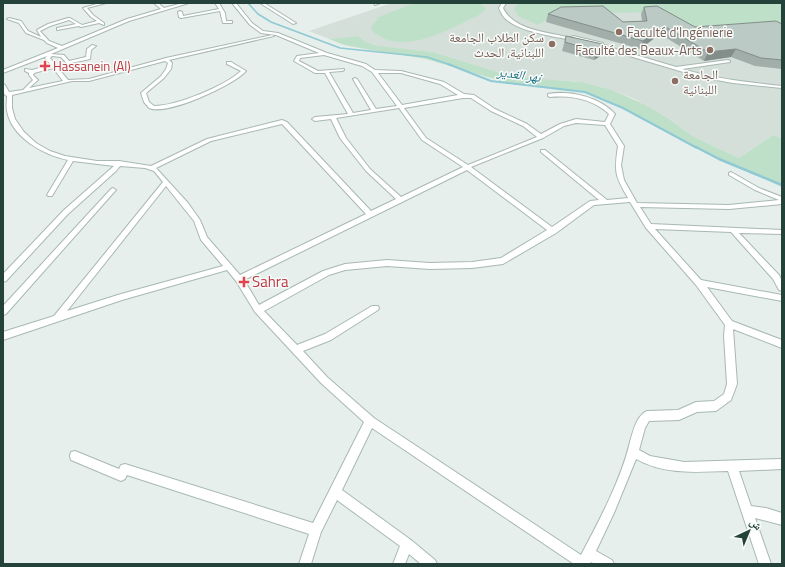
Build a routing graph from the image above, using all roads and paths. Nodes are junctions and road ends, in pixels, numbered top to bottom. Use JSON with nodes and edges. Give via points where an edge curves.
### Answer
{"nodes":[{"id":1,"x":104,"y":3,"type":"edge"},
{"id":2,"x":156,"y":3,"type":"edge"},
{"id":3,"x":187,"y":3,"type":"edge"},
{"id":4,"x":234,"y":3,"type":"edge"},
{"id":5,"x":262,"y":3,"type":"edge"},
{"id":6,"x":504,"y":3,"type":"edge"},
{"id":7,"x":508,"y":3,"type":"edge"},
{"id":8,"x":218,"y":4,"type":"edge"},
{"id":9,"x":207,"y":8,"type":"dead end"},
{"id":10,"x":163,"y":9,"type":"junction"},
{"id":11,"x":220,"y":10,"type":"junction"},
{"id":12,"x":180,"y":12,"type":"dead end"},
{"id":13,"x":9,"y":19,"type":"dead end"},
{"id":14,"x":100,"y":22,"type":"junction"},
{"id":15,"x":231,"y":22,"type":"dead end"},
{"id":16,"x":294,"y":23,"type":"dead end"},
{"id":17,"x":79,"y":25,"type":"junction"},
{"id":18,"x":110,"y":27,"type":"junction"},
{"id":19,"x":527,"y":27,"type":"junction"},
{"id":20,"x":58,"y":29,"type":"dead end"},
{"id":21,"x":277,"y":34,"type":"junction"},
{"id":22,"x":44,"y":39,"type":"junction"},
{"id":23,"x":79,"y":39,"type":"junction"},
{"id":24,"x":64,"y":41,"type":"dead end"},
{"id":25,"x":60,"y":46,"type":"junction"},
{"id":26,"x":94,"y":46,"type":"dead end"},
{"id":27,"x":44,"y":54,"type":"junction"},
{"id":28,"x":325,"y":54,"type":"junction"},
{"id":29,"x":51,"y":55,"type":"junction"},
{"id":30,"x":166,"y":59,"type":"junction"},
{"id":31,"x":728,"y":61,"type":"dead end"},
{"id":32,"x":69,"y":62,"type":"junction"},
{"id":33,"x":229,"y":63,"type":"dead end"},
{"id":34,"x":54,"y":66,"type":"junction"},
{"id":35,"x":676,"y":68,"type":"junction"},
{"id":36,"x":75,"y":69,"type":"dead end"},
{"id":37,"x":342,"y":70,"type":"dead end"},
{"id":38,"x":326,"y":71,"type":"junction"},
{"id":39,"x":374,"y":71,"type":"junction"},
{"id":40,"x":3,"y":72,"type":"edge"},
{"id":41,"x":355,"y":79,"type":"dead end"},
{"id":42,"x":67,"y":82,"type":"junction"},
{"id":43,"x":3,"y":85,"type":"edge"},
{"id":44,"x":782,"y":86,"type":"edge"},
{"id":45,"x":24,"y":91,"type":"junction"},
{"id":46,"x":10,"y":94,"type":"junction"},
{"id":47,"x":550,"y":95,"type":"dead end"},
{"id":48,"x":463,"y":96,"type":"junction"},
{"id":49,"x":398,"y":106,"type":"junction"},
{"id":50,"x":374,"y":110,"type":"junction"},
{"id":51,"x":351,"y":115,"type":"junction"},
{"id":52,"x":333,"y":117,"type":"junction"},
{"id":53,"x":314,"y":119,"type":"dead end"},
{"id":54,"x":607,"y":124,"type":"junction"},
{"id":55,"x":540,"y":137,"type":"junction"},
{"id":56,"x":543,"y":151,"type":"dead end"},
{"id":57,"x":71,"y":160,"type":"junction"},
{"id":58,"x":119,"y":163,"type":"junction"},
{"id":59,"x":467,"y":167,"type":"junction"},
{"id":60,"x":151,"y":168,"type":"junction"},
{"id":61,"x":731,"y":174,"type":"dead end"},
{"id":62,"x":166,"y":182,"type":"junction"},
{"id":63,"x":113,"y":190,"type":"dead end"},
{"id":64,"x":50,"y":195,"type":"dead end"},
{"id":65,"x":782,"y":199,"type":"edge"},
{"id":66,"x":400,"y":200,"type":"junction"},
{"id":67,"x":605,"y":202,"type":"junction"},
{"id":68,"x":634,"y":202,"type":"junction"},
{"id":69,"x":782,"y":202,"type":"edge"},
{"id":70,"x":370,"y":214,"type":"junction"},
{"id":71,"x":648,"y":226,"type":"junction"},
{"id":72,"x":733,"y":230,"type":"junction"},
{"id":73,"x":553,"y":231,"type":"junction"},
{"id":74,"x":782,"y":232,"type":"edge"},
{"id":75,"x":228,"y":267,"type":"junction"},
{"id":76,"x":3,"y":279,"type":"edge"},
{"id":77,"x":240,"y":279,"type":"junction"},
{"id":78,"x":699,"y":283,"type":"junction"},
{"id":79,"x":782,"y":288,"type":"edge"},
{"id":80,"x":782,"y":298,"type":"edge"},
{"id":81,"x":375,"y":308,"type":"dead end"},
{"id":82,"x":258,"y":310,"type":"junction"},
{"id":83,"x":3,"y":312,"type":"edge"},
{"id":84,"x":56,"y":319,"type":"junction"},
{"id":85,"x":729,"y":324,"type":"junction"},
{"id":86,"x":3,"y":336,"type":"edge"},
{"id":87,"x":782,"y":344,"type":"edge"},
{"id":88,"x":296,"y":350,"type":"junction"},
{"id":89,"x":370,"y":421,"type":"junction"},
{"id":90,"x":633,"y":452,"type":"junction"},
{"id":91,"x":75,"y":456,"type":"dead end"},
{"id":92,"x":782,"y":464,"type":"edge"},
{"id":93,"x":732,"y":466,"type":"junction"},
{"id":94,"x":336,"y":493,"type":"junction"},
{"id":95,"x":748,"y":511,"type":"junction"},
{"id":96,"x":782,"y":519,"type":"edge"},
{"id":97,"x":316,"y":530,"type":"junction"},
{"id":98,"x":407,"y":544,"type":"junction"},
{"id":99,"x":585,"y":560,"type":"edge"},
{"id":100,"x":305,"y":564,"type":"edge"},
{"id":101,"x":399,"y":564,"type":"edge"},
{"id":102,"x":431,"y":564,"type":"edge"},
{"id":103,"x":608,"y":564,"type":"edge"},
{"id":104,"x":765,"y":564,"type":"edge"}],
"edges":[{"from":1,"to":14,"type":"street","via":[[85,8]]},
{"from":2,"to":10,"type":"street"},
{"from":3,"to":10,"type":"street"},
{"from":4,"to":21,"type":"street","via":[[257,29]]},
{"from":5,"to":16,"type":"street"},
{"from":6,"to":19,"type":"street","via":[[501,8],[503,14],[510,21]]},
{"from":7,"to":19,"type":"street","via":[[505,9],[508,16]]},
{"from":8,"to":9,"type":"street"},
{"from":8,"to":11,"type":"street"},
{"from":10,"to":18,"type":"street"},
{"from":11,"to":12,"type":"street","via":[[181,17]]},
{"from":11,"to":15,"type":"street","via":[[224,22]]},
{"from":13,"to":22,"type":"street","via":[[20,22],[27,32]]},
{"from":14,"to":17,"type":"street"},
{"from":14,"to":18,"type":"street"},
{"from":17,"to":20,"type":"street"},
{"from":17,"to":22,"type":"street","via":[[70,19],[49,25],[38,31]]},
{"from":18,"to":23,"type":"street"},
{"from":19,"to":35,"type":"street"},
{"from":21,"to":28,"type":"street"},
{"from":21,"to":30,"type":"street"},
{"from":22,"to":25,"type":"street"},
{"from":23,"to":24,"type":"street","via":[[77,37]]},
{"from":23,"to":25,"type":"street"},
{"from":25,"to":27,"type":"street"},
{"from":26,"to":32,"type":"street","via":[[89,50],[88,58]]},
{"from":27,"to":29,"type":"street"},
{"from":27,"to":40,"type":"street"},
{"from":28,"to":38,"type":"street","via":[[299,57],[296,61],[317,72]]},
{"from":28,"to":39,"type":"street","via":[[364,65]]},
{"from":29,"to":32,"type":"street","via":[[62,56]]},
{"from":29,"to":34,"type":"street","via":[[47,58]]},
{"from":30,"to":33,"type":"street","via":[[170,63],[168,71],[162,79],[143,93],[148,104],[154,108],[164,108],[187,100],[232,80],[244,71]]},
{"from":30,"to":42,"type":"street","via":[[96,78]]},
{"from":31,"to":35,"type":"street"},
{"from":32,"to":36,"type":"street"},
{"from":34,"to":42,"type":"street"},
{"from":34,"to":45,"type":"street","via":[[30,71],[36,80]]},
{"from":35,"to":44,"type":"street","via":[[716,79]]},
{"from":37,"to":38,"type":"street"},
{"from":38,"to":51,"type":"street"},
{"from":39,"to":48,"type":"street","via":[[401,72],[433,80],[448,85]]},
{"from":39,"to":49,"type":"street"},
{"from":41,"to":50,"type":"street"},
{"from":42,"to":45,"type":"street"},
{"from":43,"to":46,"type":"street","via":[[7,94]]},
{"from":45,"to":46,"type":"street"},
{"from":46,"to":57,"type":"street","via":[[9,110],[12,121],[27,139],[44,151]]},
{"from":47,"to":54,"type":"street","via":[[571,94],[596,103],[612,114]]},
{"from":48,"to":49,"type":"street"},
{"from":48,"to":55,"type":"street","via":[[472,96],[493,110],[525,125]]},
{"from":49,"to":50,"type":"street"},
{"from":49,"to":59,"type":"street","via":[[424,139]]},
{"from":50,"to":51,"type":"street"},
{"from":51,"to":52,"type":"street"},
{"from":52,"to":53,"type":"street"},
{"from":52,"to":66,"type":"street","via":[[343,138],[368,170]]},
{"from":54,"to":55,"type":"street","via":[[572,122]]},
{"from":54,"to":68,"type":"street","via":[[621,146],[618,165],[624,186]]},
{"from":55,"to":59,"type":"street"},
{"from":56,"to":67,"type":"street"},
{"from":57,"to":58,"type":"street"},
{"from":57,"to":64,"type":"street"},
{"from":58,"to":60,"type":"street"},
{"from":58,"to":76,"type":"street","via":[[66,212]]},
{"from":59,"to":66,"type":"street"},
{"from":59,"to":73,"type":"street"},
{"from":60,"to":62,"type":"street"},
{"from":60,"to":70,"type":"street","via":[[209,140],[282,122],[319,162],[346,186]]},
{"from":61,"to":65,"type":"street","via":[[756,189]]},
{"from":62,"to":75,"type":"street","via":[[186,205],[204,238]]},
{"from":62,"to":84,"type":"street"},
{"from":63,"to":83,"type":"street"},
{"from":66,"to":70,"type":"street"},
{"from":67,"to":68,"type":"street"},
{"from":67,"to":73,"type":"street","via":[[592,203]]},
{"from":68,"to":69,"type":"street","via":[[729,207]]},
{"from":68,"to":71,"type":"street"},
{"from":70,"to":77,"type":"street"},
{"from":71,"to":72,"type":"street"},
{"from":71,"to":78,"type":"street"},
{"from":72,"to":74,"type":"street"},
{"from":72,"to":79,"type":"street","via":[[772,272]]},
{"from":73,"to":82,"type":"street","via":[[503,261],[472,265],[387,263],[345,267],[320,276]]},
{"from":75,"to":77,"type":"street"},
{"from":75,"to":84,"type":"street","via":[[157,286]]},
{"from":77,"to":82,"type":"street"},
{"from":78,"to":80,"type":"street"},
{"from":78,"to":85,"type":"street"},
{"from":81,"to":88,"type":"street","via":[[328,337]]},
{"from":82,"to":88,"type":"street"},
{"from":84,"to":86,"type":"street"},
{"from":85,"to":87,"type":"street"},
{"from":85,"to":90,"type":"street","via":[[732,384],[728,397],[716,406],[696,407],[679,415],[647,416],[642,420]]},
{"from":88,"to":89,"type":"street","via":[[324,380]]},
{"from":89,"to":94,"type":"street"},
{"from":89,"to":99,"type":"street"},
{"from":90,"to":93,"type":"street","via":[[649,461],[684,467]]},
{"from":90,"to":99,"type":"street"},
{"from":91,"to":97,"type":"street","via":[[121,475],[125,469]]},
{"from":92,"to":93,"type":"street"},
{"from":93,"to":95,"type":"street"},
{"from":94,"to":97,"type":"street"},
{"from":94,"to":98,"type":"street"},
{"from":95,"to":96,"type":"street"},
{"from":95,"to":104,"type":"street"},
{"from":97,"to":100,"type":"street"},
{"from":98,"to":101,"type":"street"},
{"from":98,"to":102,"type":"street"},
{"from":99,"to":103,"type":"street"}]}
